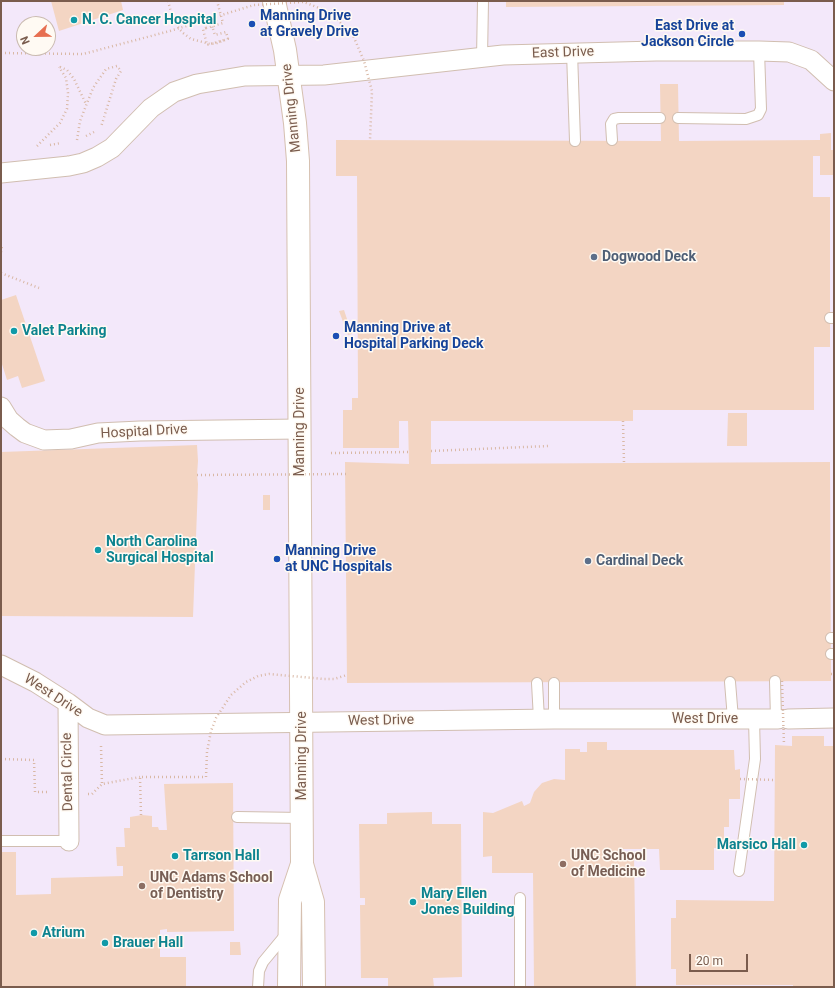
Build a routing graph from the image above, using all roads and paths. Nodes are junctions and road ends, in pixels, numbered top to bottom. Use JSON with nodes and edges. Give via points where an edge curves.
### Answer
{"nodes":[{"id":1,"x":168,"y":1,"type":"edge"},
{"id":2,"x":216,"y":1,"type":"edge"},
{"id":3,"x":274,"y":1,"type":"edge"},
{"id":4,"x":483,"y":1,"type":"edge"},
{"id":5,"x":210,"y":19,"type":"junction"},
{"id":6,"x":230,"y":38,"type":"dead end"},
{"id":7,"x":760,"y":50,"type":"junction"},
{"id":8,"x":572,"y":52,"type":"junction"},
{"id":9,"x":1,"y":53,"type":"edge"},
{"id":10,"x":482,"y":58,"type":"junction"},
{"id":11,"x":289,"y":76,"type":"junction"},
{"id":12,"x":833,"y":76,"type":"edge"},
{"id":13,"x":86,"y":105,"type":"junction"},
{"id":14,"x":660,"y":118,"type":"dead end"},
{"id":15,"x":678,"y":118,"type":"dead end"},
{"id":16,"x":101,"y":127,"type":"dead end"},
{"id":17,"x":94,"y":132,"type":"dead end"},
{"id":18,"x":86,"y":136,"type":"dead end"},
{"id":19,"x":77,"y":140,"type":"dead end"},
{"id":20,"x":370,"y":140,"type":"dead end"},
{"id":21,"x":612,"y":140,"type":"dead end"},
{"id":22,"x":575,"y":141,"type":"dead end"},
{"id":23,"x":61,"y":143,"type":"dead end"},
{"id":24,"x":50,"y":145,"type":"dead end"},
{"id":25,"x":37,"y":146,"type":"dead end"},
{"id":26,"x":1,"y":173,"type":"edge"},
{"id":27,"x":2,"y":246,"type":"dead end"},
{"id":28,"x":1,"y":252,"type":"edge"},
{"id":29,"x":1,"y":273,"type":"edge"},
{"id":30,"x":39,"y":288,"type":"dead end"},
{"id":31,"x":1,"y":407,"type":"edge"},
{"id":32,"x":623,"y":421,"type":"dead end"},
{"id":33,"x":9,"y":428,"type":"edge"},
{"id":34,"x":300,"y":429,"type":"junction"},
{"id":35,"x":549,"y":446,"type":"dead end"},
{"id":36,"x":431,"y":451,"type":"dead end"},
{"id":37,"x":408,"y":452,"type":"dead end"},
{"id":38,"x":331,"y":453,"type":"dead end"},
{"id":39,"x":624,"y":463,"type":"dead end"},
{"id":40,"x":346,"y":474,"type":"dead end"},
{"id":41,"x":197,"y":475,"type":"dead end"},
{"id":42,"x":1,"y":665,"type":"edge"},
{"id":43,"x":346,"y":675,"type":"dead end"},
{"id":44,"x":730,"y":682,"type":"dead end"},
{"id":45,"x":778,"y":682,"type":"joint"},
{"id":46,"x":537,"y":683,"type":"dead end"},
{"id":47,"x":554,"y":683,"type":"dead end"},
{"id":48,"x":68,"y":703,"type":"junction"},
{"id":49,"x":834,"y":718,"type":"edge"},
{"id":50,"x":546,"y":719,"type":"junction"},
{"id":51,"x":733,"y":719,"type":"junction"},
{"id":52,"x":754,"y":719,"type":"junction"},
{"id":53,"x":781,"y":719,"type":"junction"},
{"id":54,"x":302,"y":722,"type":"junction"},
{"id":55,"x":101,"y":746,"type":"dead end"},
{"id":56,"x":784,"y":746,"type":"dead end"},
{"id":57,"x":1,"y":759,"type":"edge"},
{"id":58,"x":140,"y":777,"type":"junction"},
{"id":59,"x":740,"y":779,"type":"dead end"},
{"id":60,"x":775,"y":780,"type":"dead end"},
{"id":61,"x":102,"y":784,"type":"junction"},
{"id":62,"x":68,"y":792,"type":"junction"},
{"id":63,"x":141,"y":815,"type":"dead end"},
{"id":64,"x":237,"y":817,"type":"dead end"},
{"id":65,"x":302,"y":818,"type":"junction"},
{"id":66,"x":1,"y":841,"type":"edge"},
{"id":67,"x":69,"y":841,"type":"joint"},
{"id":68,"x":302,"y":864,"type":"junction"},
{"id":69,"x":739,"y":871,"type":"dead end"},
{"id":70,"x":520,"y":898,"type":"dead end"},
{"id":71,"x":290,"y":930,"type":"junction"},
{"id":72,"x":258,"y":987,"type":"edge"},
{"id":73,"x":288,"y":987,"type":"edge"},
{"id":74,"x":314,"y":987,"type":"edge"},
{"id":75,"x":520,"y":987,"type":"edge"}],
"edges":[{"from":1,"to":6,"type":"path","via":[[176,26],[191,39],[217,44]]},
{"from":2,"to":5,"type":"path","bridge":true,"via":[[223,23],[213,26],[206,28],[203,29],[207,45],[228,39],[226,32],[215,35],[213,30],[212,24]]},
{"from":3,"to":11,"type":"street","name":"Manning Drive"},
{"from":4,"to":10,"type":"lane"},
{"from":5,"to":9,"type":"path","bridge":true,"via":[[83,54]]},
{"from":5,"to":20,"type":"path","bridge":true,"via":[[261,4],[304,2],[329,12],[352,33],[364,61],[372,91]]},
{"from":7,"to":8,"type":"street","name":"East Drive"},
{"from":7,"to":12,"type":"street","name":"East Drive","via":[[789,52],[811,60]]},
{"from":7,"to":15,"type":"lane","via":[[761,108],[758,115],[746,119]]},
{"from":8,"to":10,"type":"street","name":"East Drive"},
{"from":8,"to":22,"type":"lane"},
{"from":10,"to":11,"type":"street","name":"East Drive","via":[[324,75]]},
{"from":11,"to":26,"type":"street","via":[[245,76],[186,87],[151,108],[112,148],[97,157],[69,166]]},
{"from":11,"to":34,"type":"street","name":"Manning Drive","via":[[298,162]]},
{"from":13,"to":16,"type":"path","via":[[93,88],[106,69],[116,66],[121,71],[116,79]]},
{"from":13,"to":19,"type":"path"},
{"from":13,"to":25,"type":"path","via":[[74,79],[67,70],[59,67],[66,78],[67,109],[60,123]]},
{"from":14,"to":21,"type":"lane","via":[[614,119],[611,124]]},
{"from":17,"to":18,"type":"path"},
{"from":23,"to":24,"type":"path"},
{"from":27,"to":28,"type":"path"},
{"from":29,"to":30,"type":"path"},
{"from":31,"to":33,"type":"street","name":"Hospital Drive","via":[[9,420]]},
{"from":32,"to":39,"type":"path"},
{"from":33,"to":34,"type":"street","name":"Hospital Drive","via":[[44,440],[140,430]]},
{"from":34,"to":54,"type":"street","name":"Manning Drive"},
{"from":35,"to":36,"type":"path"},
{"from":37,"to":38,"type":"path"},
{"from":40,"to":41,"type":"path","bridge":true},
{"from":42,"to":48,"type":"street","name":"West Drive"},
{"from":43,"to":58,"type":"path","bridge":true,"via":[[334,679],[269,674],[258,676],[231,695],[216,718],[207,752],[206,777]]},
{"from":44,"to":51,"type":"lane"},
{"from":45,"to":53,"type":"lane"},
{"from":45,"to":56,"type":"path","bridge":true},
{"from":46,"to":50,"type":"lane"},
{"from":47,"to":50,"type":"lane"},
{"from":48,"to":54,"type":"street","name":"West Drive","via":[[88,718],[105,725]]},
{"from":48,"to":62,"type":"street","name":"Dental Circle"},
{"from":49,"to":53,"type":"street","name":"West Drive"},
{"from":50,"to":51,"type":"street","name":"West Drive"},
{"from":50,"to":54,"type":"street","name":"West Drive"},
{"from":51,"to":52,"type":"street","name":"West Drive"},
{"from":52,"to":53,"type":"street","name":"West Drive"},
{"from":52,"to":69,"type":"lane","via":[[755,759]]},
{"from":54,"to":65,"type":"street","name":"Manning Drive"},
{"from":55,"to":61,"type":"path"},
{"from":57,"to":62,"type":"path","via":[[34,760],[35,792]]},
{"from":58,"to":61,"type":"path"},
{"from":58,"to":63,"type":"path"},
{"from":59,"to":60,"type":"path","bridge":true},
{"from":61,"to":62,"type":"path","via":[[92,794]]},
{"from":62,"to":67,"type":"street","name":"Dental Circle"},
{"from":64,"to":65,"type":"lane"},
{"from":65,"to":68,"type":"street","name":"Manning Drive"},
{"from":66,"to":67,"type":"lane"},
{"from":68,"to":71,"type":"street","name":"Manning Drive","via":[[290,900]]},
{"from":68,"to":74,"type":"street","name":"Manning Drive","via":[[313,902]]},
{"from":70,"to":75,"type":"lane"},
{"from":71,"to":72,"type":"lane","via":[[263,962],[259,971]]},
{"from":71,"to":73,"type":"street","name":"Manning Drive"}]}
